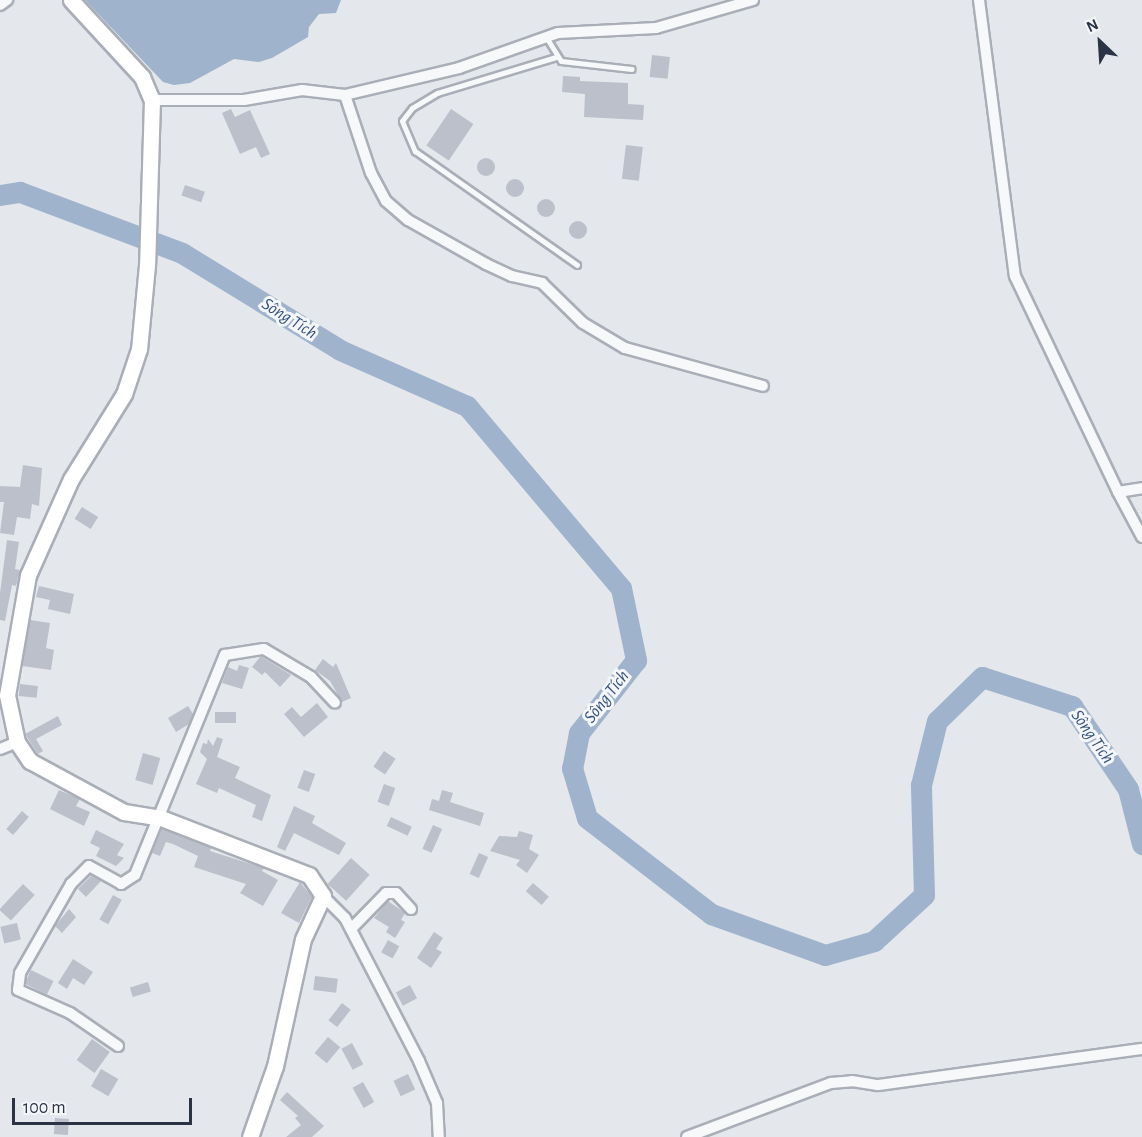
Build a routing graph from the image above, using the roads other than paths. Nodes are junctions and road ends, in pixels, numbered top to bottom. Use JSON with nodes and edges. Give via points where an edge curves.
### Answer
{"nodes":[{"id":1,"x":7,"y":0,"type":"edge"},
{"id":2,"x":71,"y":0,"type":"edge"},
{"id":3,"x":753,"y":0,"type":"edge"},
{"id":4,"x":979,"y":0,"type":"edge"},
{"id":5,"x":0,"y":5,"type":"edge"},
{"id":6,"x":546,"y":37,"type":"junction"},
{"id":7,"x":556,"y":57,"type":"junction"},
{"id":8,"x":632,"y":69,"type":"dead end"},
{"id":9,"x":345,"y":95,"type":"junction"},
{"id":10,"x":152,"y":100,"type":"junction"},
{"id":11,"x":577,"y":266,"type":"dead end"},
{"id":12,"x":763,"y":386,"type":"dead end"},
{"id":13,"x":1142,"y":488,"type":"edge"},
{"id":14,"x":1118,"y":492,"type":"junction"},
{"id":15,"x":1142,"y":537,"type":"edge"},
{"id":16,"x":335,"y":703,"type":"dead end"},
{"id":17,"x":17,"y":742,"type":"junction"},
{"id":18,"x":0,"y":749,"type":"edge"},
{"id":19,"x":161,"y":818,"type":"junction"},
{"id":20,"x":323,"y":896,"type":"junction"},
{"id":21,"x":411,"y":909,"type":"dead end"},
{"id":22,"x":351,"y":929,"type":"junction"},
{"id":23,"x":118,"y":1046,"type":"dead end"},
{"id":24,"x":1142,"y":1049,"type":"edge"},
{"id":25,"x":250,"y":1137,"type":"edge"},
{"id":26,"x":440,"y":1137,"type":"edge"},
{"id":27,"x":687,"y":1137,"type":"edge"}],
"edges":[{"from":1,"to":5,"type":"street"},
{"from":2,"to":10,"type":"street","via":[[142,77]]},
{"from":3,"to":6,"type":"street","via":[[656,28],[558,33]]},
{"from":4,"to":14,"type":"street","via":[[1015,276]]},
{"from":6,"to":7,"type":"lane"},
{"from":6,"to":9,"type":"street","via":[[459,68]]},
{"from":7,"to":8,"type":"lane","via":[[569,63]]},
{"from":7,"to":11,"type":"lane","via":[[436,93],[412,108],[402,121],[416,151]]},
{"from":9,"to":10,"type":"street","via":[[302,90],[244,100]]},
{"from":9,"to":12,"type":"street","via":[[371,173],[386,201],[408,220],[486,264],[512,276],[542,283],[583,322],[625,348]]},
{"from":10,"to":17,"type":"street","via":[[147,265],[139,349],[124,394],[71,479],[28,575],[7,695]]},
{"from":13,"to":14,"type":"street"},
{"from":14,"to":15,"type":"street"},
{"from":16,"to":19,"type":"street","via":[[311,677],[264,649],[225,656]]},
{"from":17,"to":18,"type":"street"},
{"from":17,"to":19,"type":"street","via":[[30,761],[124,812]]},
{"from":19,"to":20,"type":"street","via":[[309,875]]},
{"from":19,"to":23,"type":"street","via":[[135,875],[126,885],[89,866],[82,870],[18,984],[21,993],[70,1013]]},
{"from":20,"to":22,"type":"street"},
{"from":20,"to":25,"type":"street","via":[[303,939],[275,1066]]},
{"from":21,"to":22,"type":"street","via":[[396,893],[386,893]]},
{"from":22,"to":26,"type":"street","via":[[424,1071],[437,1103]]},
{"from":24,"to":27,"type":"street","via":[[878,1085],[831,1083]]}]}
